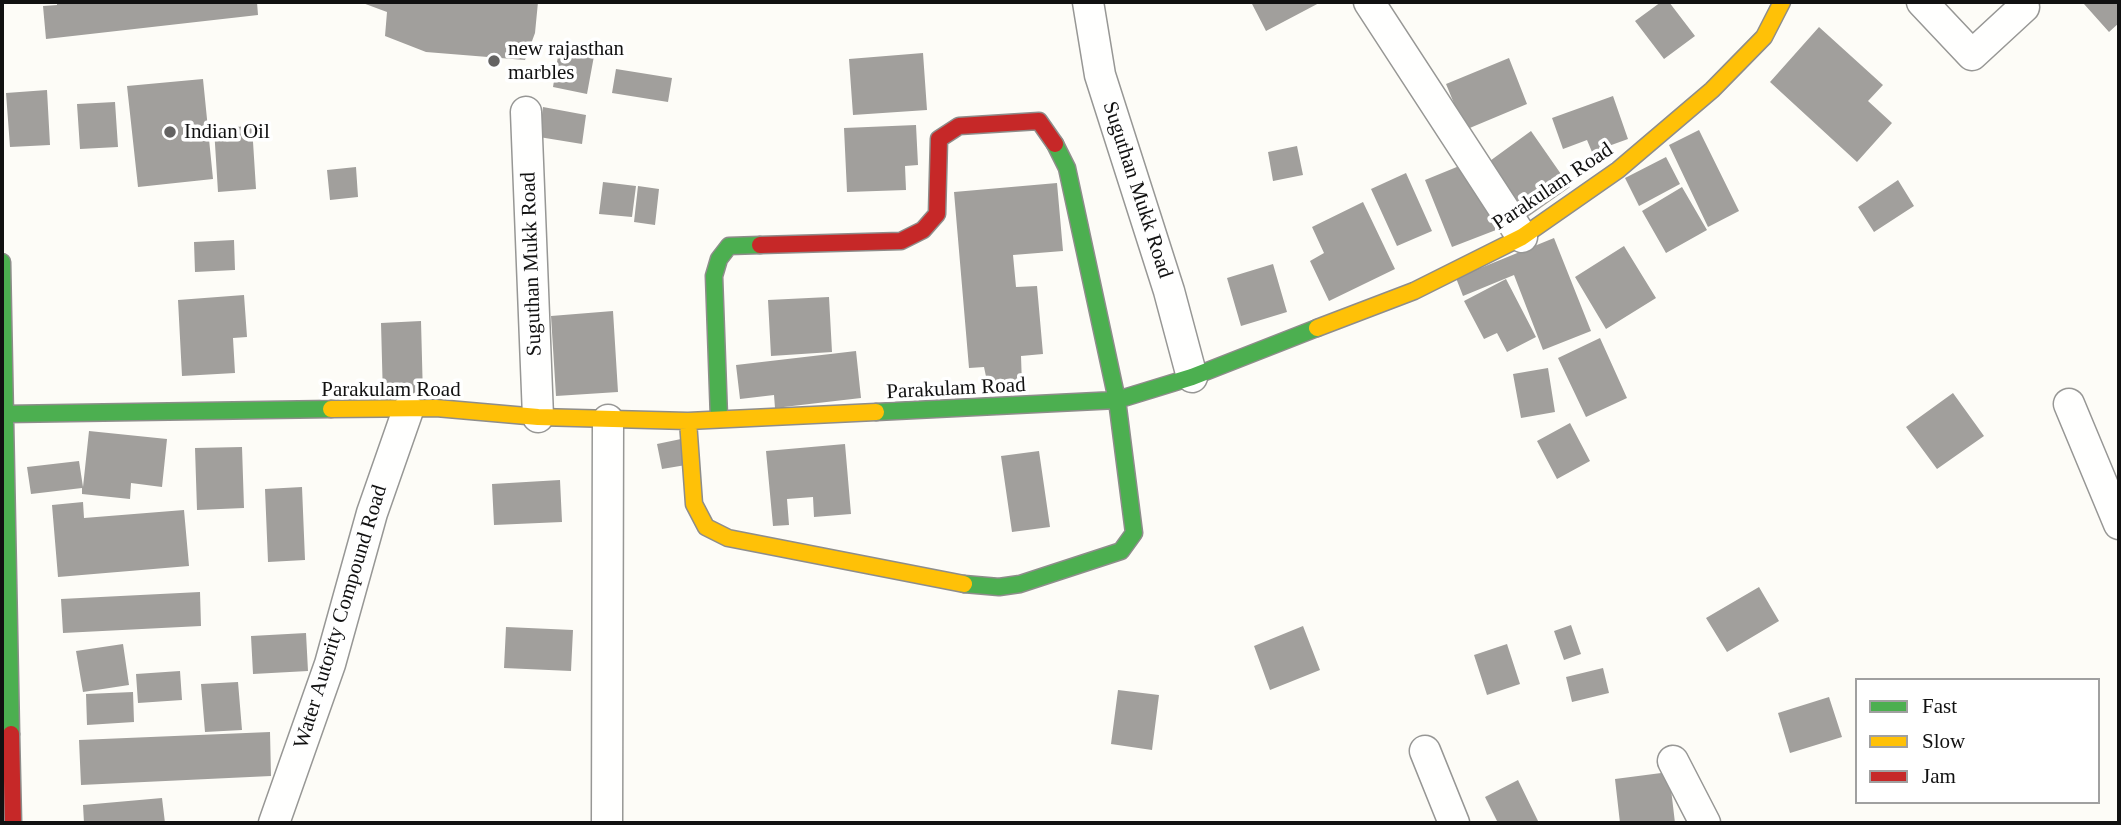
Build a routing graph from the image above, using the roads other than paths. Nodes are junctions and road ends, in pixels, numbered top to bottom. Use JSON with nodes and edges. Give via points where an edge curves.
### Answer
{"nodes":[{"id":1,"x":1088,"y":2,"type":"edge"},
{"id":2,"x":1369,"y":2,"type":"edge"},
{"id":3,"x":1782,"y":2,"type":"edge"},
{"id":4,"x":1922,"y":2,"type":"edge"},
{"id":5,"x":2024,"y":7,"type":"dead end"},
{"id":6,"x":526,"y":112,"type":"dead end"},
{"id":7,"x":1522,"y":237,"type":"junction"},
{"id":8,"x":2,"y":262,"type":"edge"},
{"id":9,"x":1192,"y":377,"type":"junction"},
{"id":10,"x":1116,"y":400,"type":"junction"},
{"id":11,"x":2069,"y":404,"type":"dead end"},
{"id":12,"x":408,"y":410,"type":"junction"},
{"id":13,"x":6,"y":414,"type":"junction"},
{"id":14,"x":538,"y":417,"type":"junction"},
{"id":15,"x":719,"y":418,"type":"junction"},
{"id":16,"x":608,"y":420,"type":"junction"},
{"id":17,"x":688,"y":421,"type":"junction"},
{"id":18,"x":2119,"y":524,"type":"edge"},
{"id":19,"x":1425,"y":751,"type":"dead end"},
{"id":20,"x":1673,"y":761,"type":"dead end"},
{"id":21,"x":13,"y":823,"type":"edge"},
{"id":22,"x":274,"y":823,"type":"edge"},
{"id":23,"x":607,"y":823,"type":"edge"},
{"id":24,"x":1454,"y":823,"type":"edge"},
{"id":25,"x":1705,"y":823,"type":"edge"}],
"edges":[{"from":1,"to":9,"type":"street","name":"Suguthan Mukk Road","via":[[1100,75]]},
{"from":2,"to":7,"type":"street"},
{"from":3,"to":7,"type":"main road","name":"Parakulam Road","via":[[1765,37],[1712,90],[1618,170]]},
{"from":4,"to":5,"type":"street","via":[[1972,55]]},
{"from":6,"to":14,"type":"street","name":"Suguthan Mukk Road"},
{"from":7,"to":9,"type":"main road","name":"Parakulam Road","via":[[1414,291]]},
{"from":8,"to":13,"type":"main road"},
{"from":9,"to":10,"type":"main road","name":"Parakulam Road"},
{"from":10,"to":15,"type":"main road","name":"Parakulam Road","via":[[799,418]]},
{"from":10,"to":15,"type":"main road","via":[[1067,168],[1050,132],[1039,121],[1014,121],[959,126],[939,139],[937,214],[923,230],[901,241],[729,246],[719,258],[714,276]]},
{"from":10,"to":17,"type":"main road","via":[[1134,533],[1121,551],[999,587],[727,538],[706,527],[694,504]]},
{"from":11,"to":18,"type":"street"},
{"from":12,"to":13,"type":"main road","name":"Parakulam Road"},
{"from":12,"to":14,"type":"main road","name":"Parakulam Road","via":[[436,408]]},
{"from":12,"to":22,"type":"street","name":"Water Autority Compound Road","via":[[372,513],[330,664]]},
{"from":13,"to":21,"type":"main road"},
{"from":14,"to":16,"type":"main road","name":"Parakulam Road"},
{"from":15,"to":17,"type":"main road","name":"Parakulam Road"},
{"from":16,"to":17,"type":"main road","name":"Parakulam Road"},
{"from":16,"to":23,"type":"street"},
{"from":19,"to":24,"type":"street"},
{"from":20,"to":25,"type":"street"}]}
